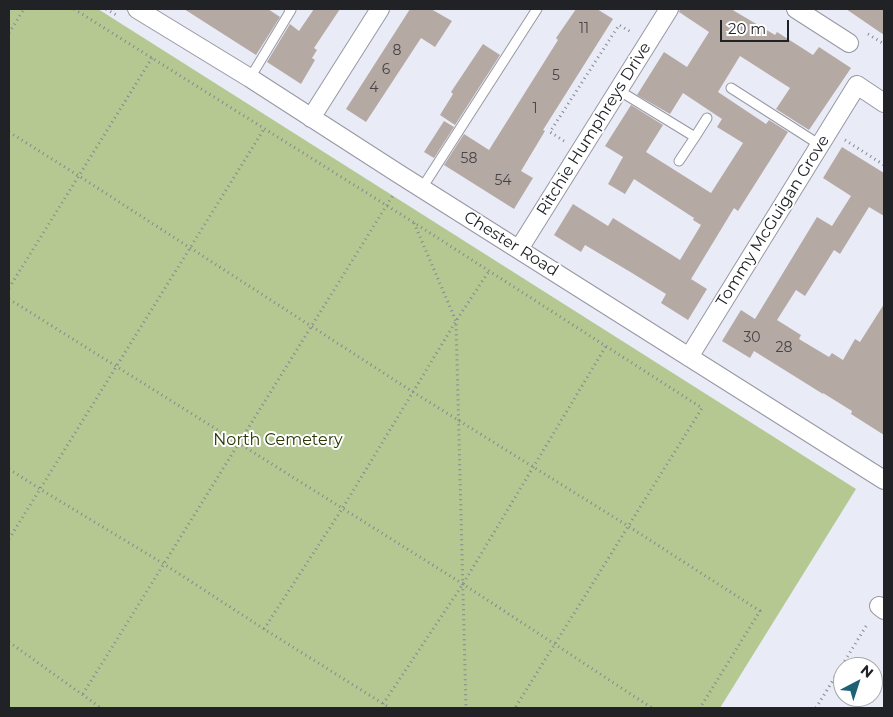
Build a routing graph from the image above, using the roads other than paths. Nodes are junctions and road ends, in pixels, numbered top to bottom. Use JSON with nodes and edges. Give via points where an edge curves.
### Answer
{"nodes":[{"id":1,"x":139,"y":9,"type":"edge"},
{"id":2,"x":289,"y":9,"type":"edge"},
{"id":3,"x":380,"y":9,"type":"edge"},
{"id":4,"x":537,"y":9,"type":"edge"},
{"id":5,"x":670,"y":9,"type":"edge"},
{"id":6,"x":796,"y":9,"type":"edge"},
{"id":7,"x":816,"y":14,"type":"edge"},
{"id":8,"x":850,"y":43,"type":"dead end"},
{"id":9,"x":250,"y":78,"type":"junction"},
{"id":10,"x":731,"y":88,"type":"dead end"},
{"id":11,"x":618,"y":90,"type":"junction"},
{"id":12,"x":884,"y":101,"type":"edge"},
{"id":13,"x":311,"y":118,"type":"junction"},
{"id":14,"x":707,"y":118,"type":"dead end"},
{"id":15,"x":695,"y":137,"type":"junction"},
{"id":16,"x":820,"y":145,"type":"junction"},
{"id":17,"x":679,"y":162,"type":"dead end"},
{"id":18,"x":422,"y":188,"type":"junction"},
{"id":19,"x":518,"y":249,"type":"junction"},
{"id":20,"x":689,"y":356,"type":"junction"},
{"id":21,"x":884,"y":480,"type":"edge"}],
"edges":[{"from":1,"to":9,"type":"street","name":"Chester Road"},
{"from":2,"to":9,"type":"lane"},
{"from":3,"to":13,"type":"street"},
{"from":4,"to":18,"type":"lane"},
{"from":5,"to":11,"type":"street","name":"Ritchie Humphreys Drive"},
{"from":6,"to":7,"type":"street"},
{"from":7,"to":8,"type":"street"},
{"from":9,"to":13,"type":"street","name":"Chester Road"},
{"from":10,"to":16,"type":"lane"},
{"from":11,"to":15,"type":"lane"},
{"from":11,"to":19,"type":"street","name":"Ritchie Humphreys Drive"},
{"from":12,"to":16,"type":"street","name":"Tommy McGuigan Grove","via":[[857,85]]},
{"from":13,"to":18,"type":"street","name":"Chester Road"},
{"from":14,"to":15,"type":"lane"},
{"from":15,"to":17,"type":"lane"},
{"from":16,"to":20,"type":"street","name":"Tommy McGuigan Grove"},
{"from":18,"to":19,"type":"street","name":"Chester Road"},
{"from":19,"to":20,"type":"street","name":"Chester Road"},
{"from":20,"to":21,"type":"street","name":"Chester Road"}]}
